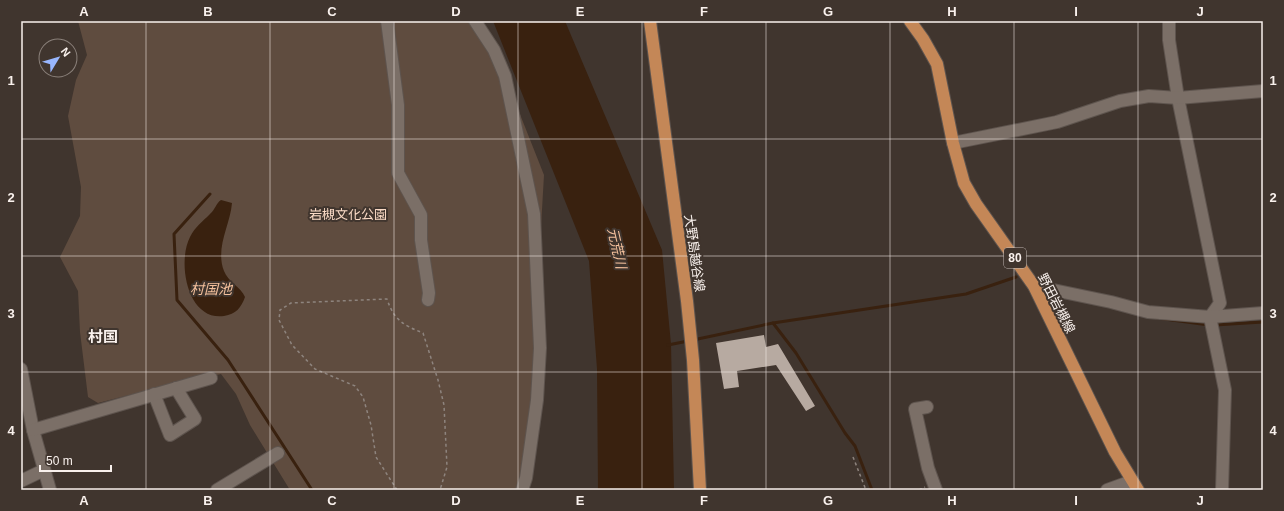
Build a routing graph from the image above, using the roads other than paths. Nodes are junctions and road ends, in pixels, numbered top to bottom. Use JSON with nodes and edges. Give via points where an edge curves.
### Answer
{"nodes":[{"id":1,"x":387,"y":21,"type":"edge"},
{"id":2,"x":475,"y":21,"type":"edge"},
{"id":3,"x":650,"y":21,"type":"edge"},
{"id":4,"x":910,"y":21,"type":"edge"},
{"id":5,"x":1169,"y":21,"type":"edge"},
{"id":6,"x":1263,"y":91,"type":"edge"},
{"id":7,"x":1178,"y":98,"type":"junction"},
{"id":8,"x":953,"y":143,"type":"junction"},
{"id":9,"x":1034,"y":286,"type":"junction"},
{"id":10,"x":428,"y":300,"type":"dead end"},
{"id":11,"x":1263,"y":313,"type":"edge"},
{"id":12,"x":1211,"y":321,"type":"junction"},
{"id":13,"x":21,"y":369,"type":"edge"},
{"id":14,"x":211,"y":378,"type":"dead end"},
{"id":15,"x":176,"y":388,"type":"junction"},
{"id":16,"x":154,"y":394,"type":"junction"},
{"id":17,"x":927,"y":407,"type":"dead end"},
{"id":18,"x":33,"y":430,"type":"junction"},
{"id":19,"x":278,"y":452,"type":"dead end"},
{"id":20,"x":44,"y":470,"type":"junction"},
{"id":21,"x":21,"y":481,"type":"edge"},
{"id":22,"x":1135,"y":486,"type":"edge"},
{"id":23,"x":50,"y":490,"type":"edge"},
{"id":24,"x":217,"y":490,"type":"edge"},
{"id":25,"x":522,"y":490,"type":"edge"},
{"id":26,"x":700,"y":490,"type":"edge"},
{"id":27,"x":936,"y":490,"type":"edge"},
{"id":28,"x":1106,"y":490,"type":"edge"},
{"id":29,"x":1222,"y":490,"type":"edge"}],
"edges":[{"from":1,"to":10,"type":"street","via":[[398,105],[398,173],[421,215],[421,240]]},
{"from":2,"to":25,"type":"street","via":[[494,50],[505,76],[534,214],[540,348],[537,400]]},
{"from":3,"to":26,"type":"main road","name":"大野島越谷線","via":[[688,308]]},
{"from":4,"to":8,"type":"main road","name":"野田岩槻線","number":"80","via":[[937,64]]},
{"from":5,"to":7,"type":"street","via":[[1169,40]]},
{"from":6,"to":7,"type":"street"},
{"from":7,"to":8,"type":"street","via":[[1149,96],[1120,101],[1057,122]]},
{"from":7,"to":12,"type":"street","via":[[1220,303]]},
{"from":8,"to":9,"type":"main road","name":"野田岩槻線","number":"80","via":[[964,183]]},
{"from":9,"to":12,"type":"street","via":[[1148,312]]},
{"from":9,"to":22,"type":"main road","name":"野田岩槻線","number":"80","via":[[1115,452]]},
{"from":11,"to":12,"type":"street"},
{"from":12,"to":29,"type":"street","via":[[1225,390]]},
{"from":13,"to":18,"type":"street"},
{"from":14,"to":15,"type":"street"},
{"from":15,"to":16,"type":"street"},
{"from":15,"to":16,"type":"street","via":[[195,419],[170,434]]},
{"from":16,"to":18,"type":"street"},
{"from":17,"to":27,"type":"street","via":[[915,409],[928,468]]},
{"from":18,"to":20,"type":"street"},
{"from":19,"to":24,"type":"street"},
{"from":20,"to":21,"type":"street"},
{"from":20,"to":23,"type":"street"},
{"from":22,"to":28,"type":"street"}]}
